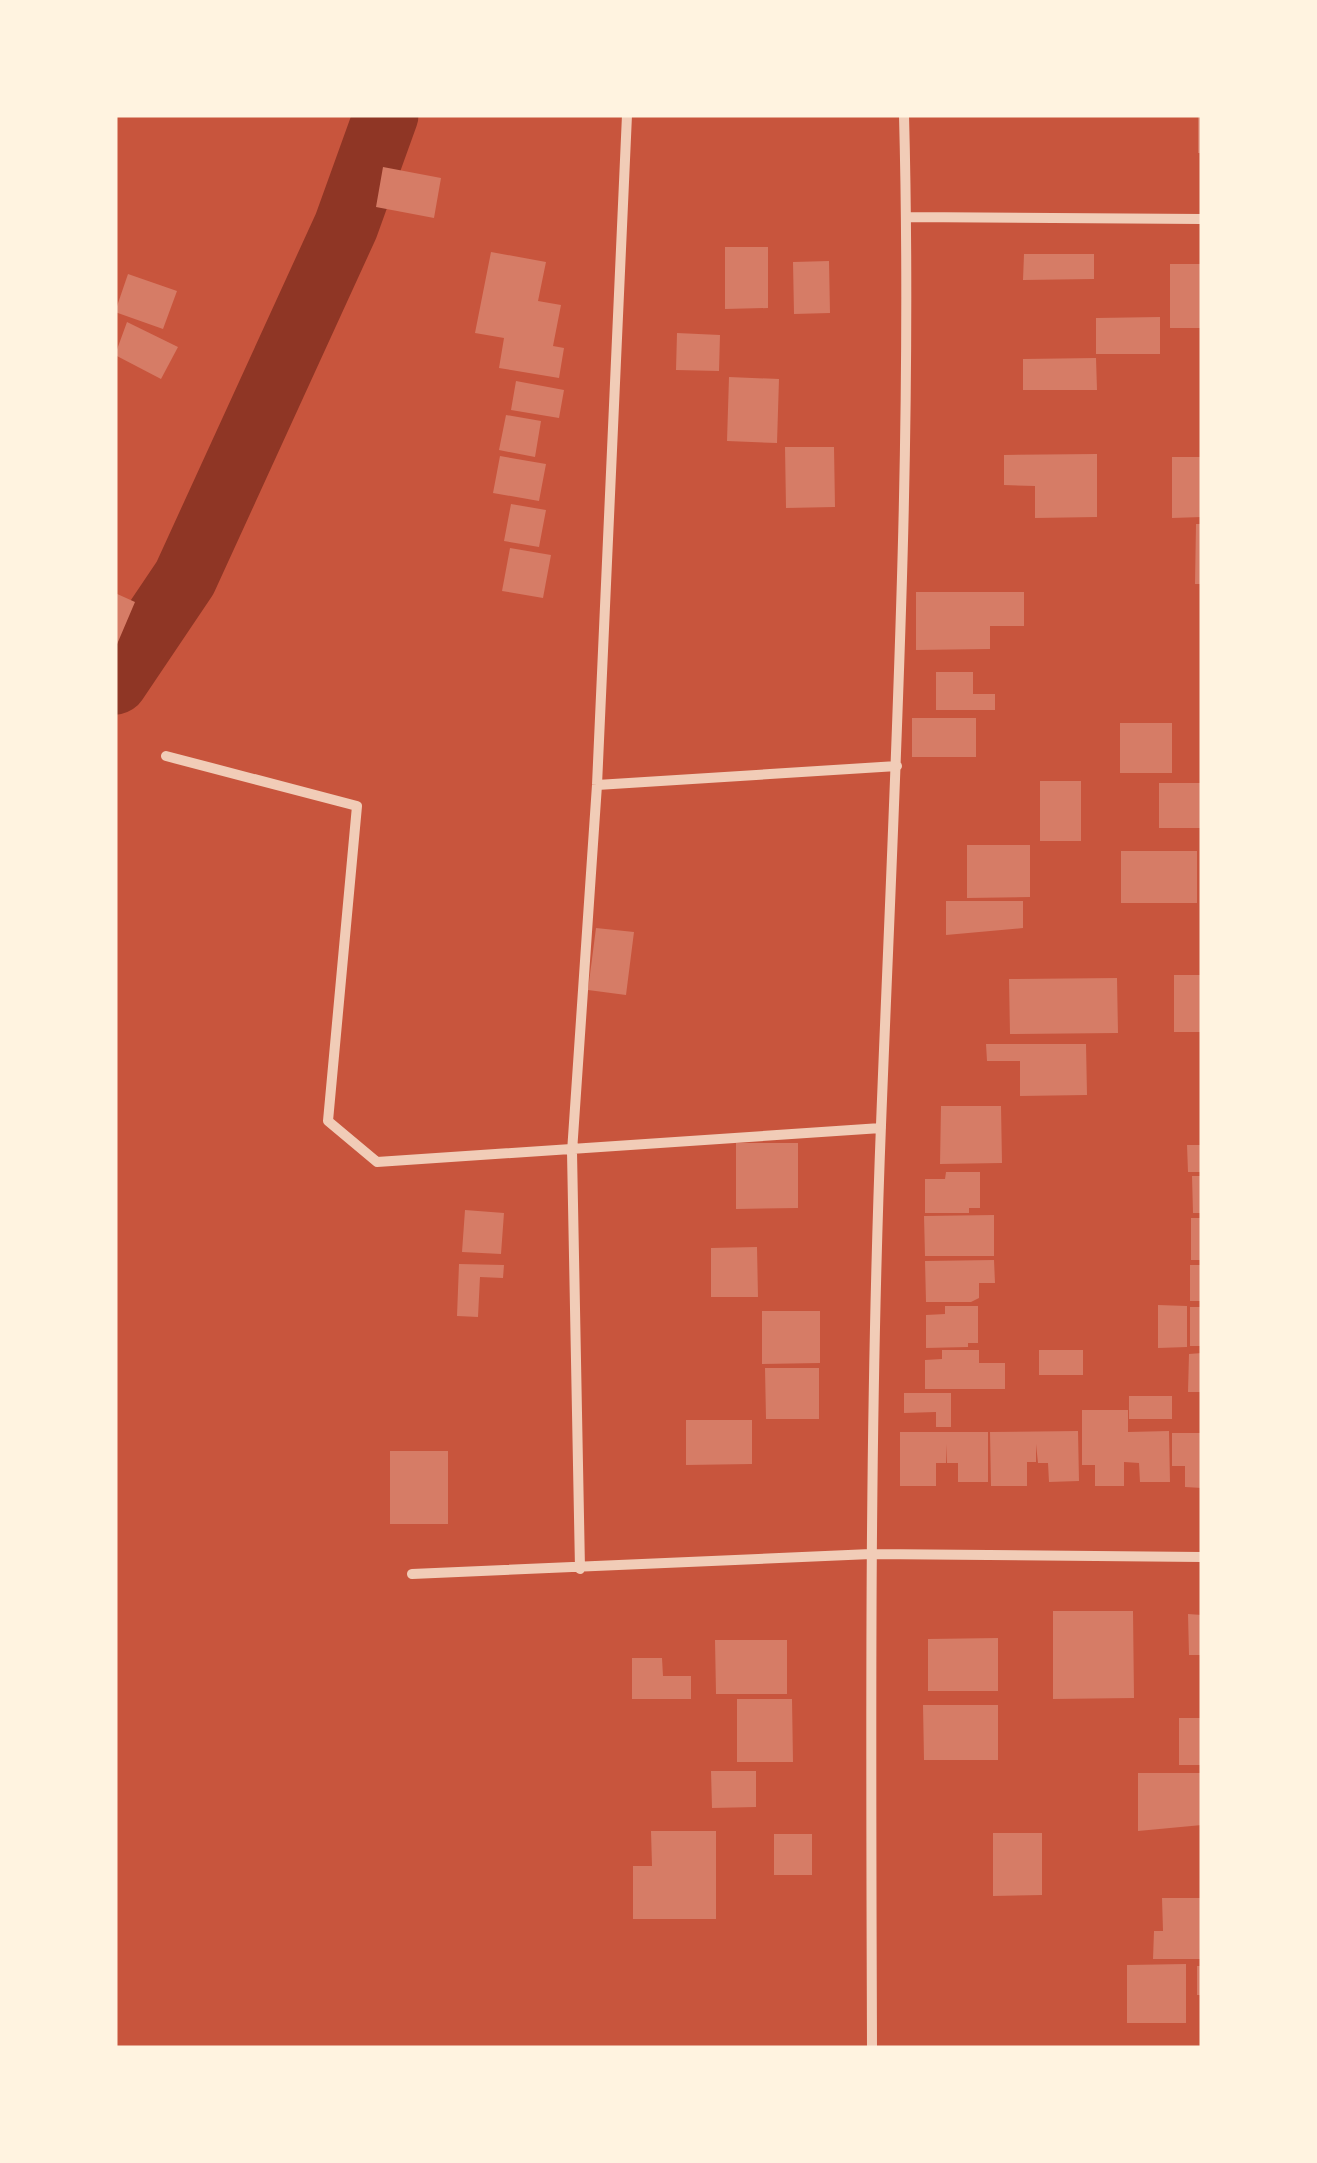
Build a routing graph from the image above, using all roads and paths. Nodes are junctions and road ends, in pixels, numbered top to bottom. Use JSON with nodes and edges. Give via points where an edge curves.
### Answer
{"nodes":[{"id":1,"x":628,"y":115,"type":"edge"},
{"id":2,"x":904,"y":115,"type":"edge"},
{"id":3,"x":907,"y":217,"type":"junction"},
{"id":4,"x":1202,"y":219,"type":"edge"},
{"id":5,"x":166,"y":756,"type":"dead end"},
{"id":6,"x":898,"y":766,"type":"junction"},
{"id":7,"x":597,"y":785,"type":"junction"},
{"id":8,"x":881,"y":1128,"type":"junction"},
{"id":9,"x":572,"y":1152,"type":"junction"},
{"id":10,"x":871,"y":1554,"type":"junction"},
{"id":11,"x":1202,"y":1556,"type":"edge"},
{"id":12,"x":580,"y":1568,"type":"junction"},
{"id":13,"x":412,"y":1574,"type":"dead end"},
{"id":14,"x":872,"y":2048,"type":"edge"}],
"edges":[{"from":1,"to":7,"type":"street"},
{"from":2,"to":3,"type":"street"},
{"from":3,"to":4,"type":"street"},
{"from":3,"to":6,"type":"street"},
{"from":5,"to":9,"type":"street","via":[[357,806],[328,1121],[376,1162]]},
{"from":6,"to":7,"type":"street"},
{"from":6,"to":8,"type":"street"},
{"from":7,"to":9,"type":"street"},
{"from":8,"to":9,"type":"street"},
{"from":8,"to":10,"type":"street"},
{"from":9,"to":12,"type":"street"},
{"from":10,"to":11,"type":"street"},
{"from":10,"to":12,"type":"street"},
{"from":10,"to":14,"type":"street"},
{"from":12,"to":13,"type":"street"}]}
